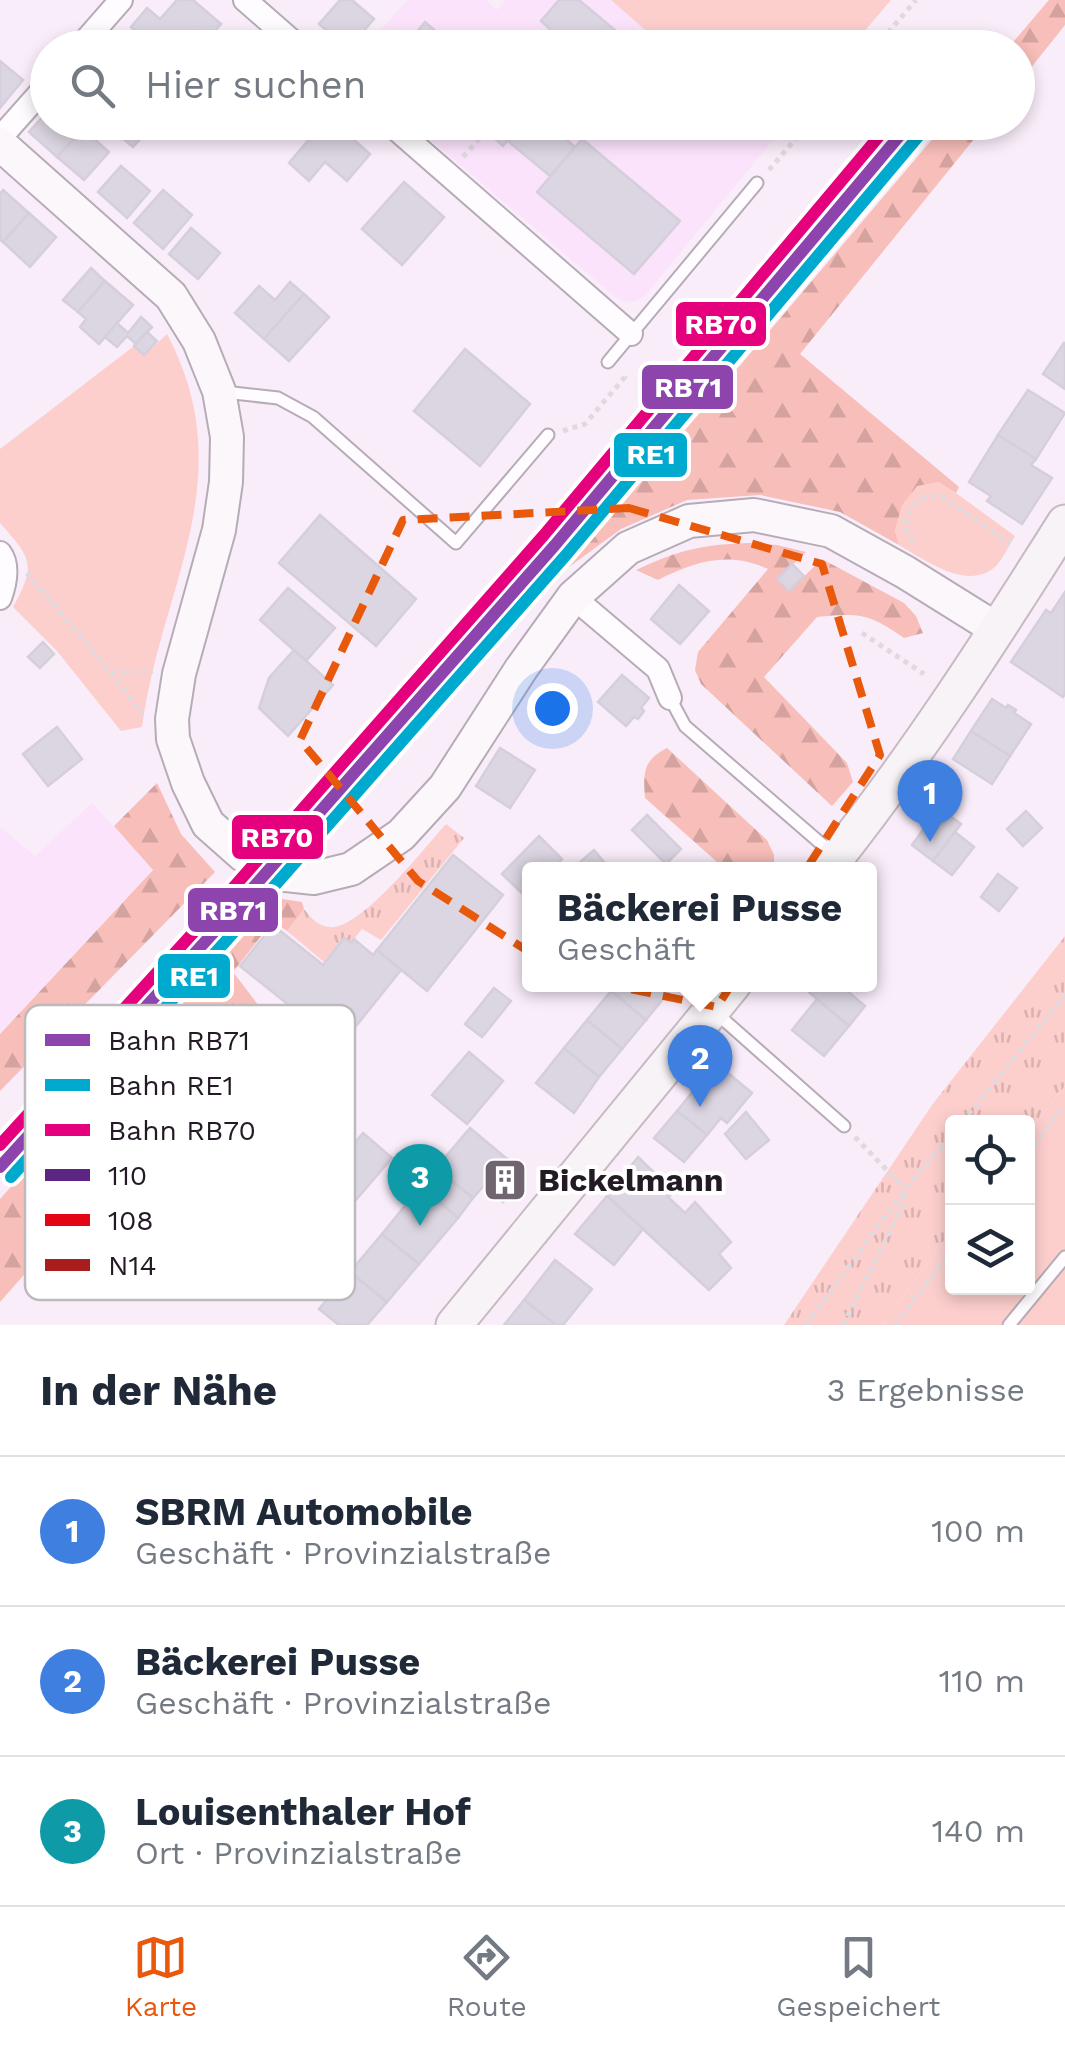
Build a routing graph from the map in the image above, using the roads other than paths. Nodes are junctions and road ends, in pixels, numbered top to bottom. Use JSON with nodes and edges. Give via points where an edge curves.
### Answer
{"nodes":[{"id":1,"x":121,"y":0,"type":"edge"},
{"id":2,"x":245,"y":0,"type":"edge"},
{"id":3,"x":95,"y":30,"type":"edge"},
{"id":4,"x":279,"y":30,"type":"edge"},
{"id":5,"x":30,"y":105,"type":"edge"},
{"id":6,"x":408,"y":140,"type":"edge"},
{"id":7,"x":0,"y":141,"type":"edge"},
{"id":8,"x":757,"y":183,"type":"road end"},
{"id":9,"x":632,"y":334,"type":"junction"},
{"id":10,"x":608,"y":362,"type":"road end"},
{"id":11,"x":219,"y":391,"type":"junction"},
{"id":12,"x":548,"y":435,"type":"road end"},
{"id":13,"x":1065,"y":524,"type":"edge"},
{"id":14,"x":573,"y":597,"type":"junction"},
{"id":15,"x":998,"y":630,"type":"junction"},
{"id":16,"x":670,"y":698,"type":"joint"},
{"id":17,"x":830,"y":862,"type":"edge"},
{"id":18,"x":832,"y":862,"type":"edge"},
{"id":19,"x":723,"y":997,"type":"edge"},
{"id":20,"x":844,"y":1126,"type":"road end"},
{"id":21,"x":1065,"y":1257,"type":"edge"},
{"id":22,"x":454,"y":1325,"type":"edge"},
{"id":23,"x":1009,"y":1325,"type":"edge"}],
"edges":[{"from":1,"to":3,"type":"street"},
{"from":2,"to":4,"type":"street"},
{"from":5,"to":7,"type":"street"},
{"from":6,"to":9,"type":"street"},
{"from":7,"to":11,"type":"street","via":[[171,296]]},
{"from":8,"to":9,"type":"lane"},
{"from":9,"to":10,"type":"lane"},
{"from":11,"to":12,"type":"lane","via":[[278,398],[313,417],[456,542]]},
{"from":11,"to":14,"type":"street","via":[[228,437],[226,482],[172,718],[188,782],[208,824],[243,855],[286,875],[314,878],[351,869],[401,835],[444,787]]},
{"from":13,"to":15,"type":"main road"},
{"from":14,"to":15,"type":"street","via":[[628,548],[690,520],[754,514],[831,531]]},
{"from":14,"to":16,"type":"street","via":[[658,669]]},
{"from":15,"to":18,"type":"main road"},
{"from":16,"to":17,"type":"lane","via":[[685,726]]},
{"from":19,"to":20,"type":"lane"},
{"from":19,"to":22,"type":"main road"},
{"from":21,"to":23,"type":"lane"}]}
